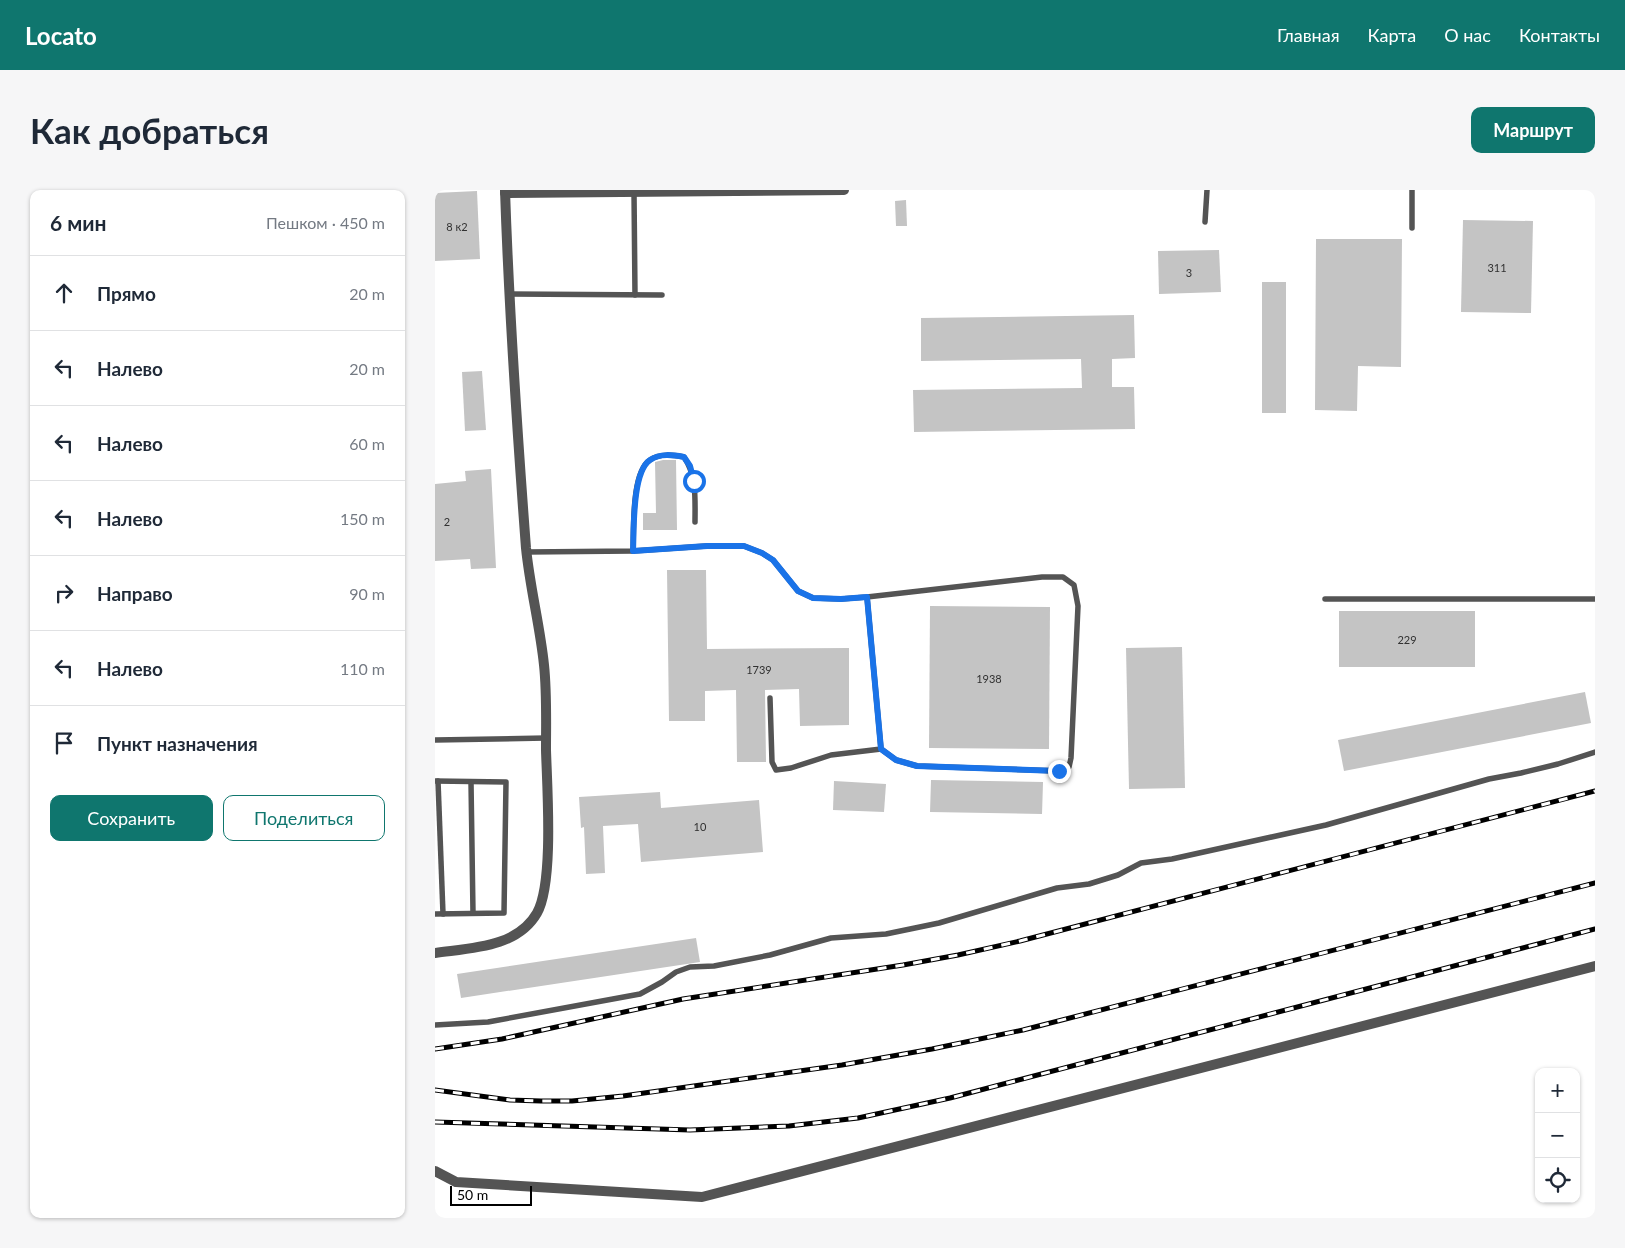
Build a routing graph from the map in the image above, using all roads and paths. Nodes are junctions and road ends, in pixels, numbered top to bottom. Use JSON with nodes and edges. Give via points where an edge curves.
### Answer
{"nodes":[{"id":1,"x":844,"y":190,"type":"edge"},
{"id":2,"x":1207,"y":190,"type":"edge"},
{"id":3,"x":1412,"y":190,"type":"edge"},
{"id":4,"x":505,"y":191,"type":"edge"},
{"id":5,"x":699,"y":191,"type":"edge"},
{"id":6,"x":634,"y":192,"type":"junction"},
{"id":7,"x":1205,"y":222,"type":"dead end"},
{"id":8,"x":1412,"y":228,"type":"dead end"},
{"id":9,"x":509,"y":294,"type":"junction"},
{"id":10,"x":635,"y":295,"type":"junction"},
{"id":11,"x":662,"y":295,"type":"dead end"},
{"id":12,"x":695,"y":522,"type":"dead end"},
{"id":13,"x":633,"y":551,"type":"junction"},
{"id":14,"x":527,"y":552,"type":"junction"},
{"id":15,"x":867,"y":597,"type":"junction"},
{"id":16,"x":1325,"y":598,"type":"dead end"},
{"id":17,"x":1595,"y":598,"type":"edge"},
{"id":18,"x":770,"y":698,"type":"dead end"},
{"id":19,"x":546,"y":738,"type":"junction"},
{"id":20,"x":435,"y":740,"type":"edge"},
{"id":21,"x":881,"y":749,"type":"junction"},
{"id":22,"x":1595,"y":752,"type":"edge"},
{"id":23,"x":437,"y":782,"type":"edge"},
{"id":24,"x":471,"y":782,"type":"junction"},
{"id":25,"x":435,"y":914,"type":"edge"},
{"id":26,"x":443,"y":914,"type":"junction"},
{"id":27,"x":473,"y":914,"type":"junction"},
{"id":28,"x":435,"y":953,"type":"edge"},
{"id":29,"x":1595,"y":966,"type":"edge"},
{"id":30,"x":435,"y":1025,"type":"edge"},
{"id":31,"x":435,"y":1171,"type":"edge"}],
"edges":[{"from":1,"to":5,"type":"street"},
{"from":2,"to":7,"type":"lane"},
{"from":3,"to":8,"type":"lane"},
{"from":4,"to":6,"type":"street"},
{"from":4,"to":9,"type":"street"},
{"from":5,"to":6,"type":"street"},
{"from":6,"to":10,"type":"lane"},
{"from":9,"to":10,"type":"lane"},
{"from":9,"to":14,"type":"street"},
{"from":10,"to":11,"type":"lane"},
{"from":12,"to":13,"type":"lane","via":[[694,481],[684,457],[658,456],[649,460],[638,481]]},
{"from":13,"to":14,"type":"lane"},
{"from":13,"to":15,"type":"lane","via":[[744,546],[773,560],[798,591],[813,598]]},
{"from":14,"to":19,"type":"street","via":[[544,666]]},
{"from":15,"to":21,"type":"lane"},
{"from":15,"to":21,"type":"lane","via":[[1063,577],[1074,585],[1078,606],[1069,767],[1059,771],[917,766],[896,760]]},
{"from":16,"to":17,"type":"lane"},
{"from":18,"to":21,"type":"lane","via":[[772,762],[776,770],[831,755]]},
{"from":19,"to":20,"type":"lane"},
{"from":19,"to":28,"type":"street","via":[[547,870],[538,911],[529,925],[499,942]]},
{"from":22,"to":30,"type":"lane","via":[[1326,825],[1173,859],[1141,863],[1118,875],[1089,884],[1057,888],[939,923],[886,934],[831,938],[742,961],[690,967],[640,994],[488,1022]]},
{"from":23,"to":24,"type":"lane"},
{"from":23,"to":26,"type":"lane"},
{"from":24,"to":27,"type":"lane"},
{"from":24,"to":27,"type":"lane","via":[[505,782],[504,913]]},
{"from":25,"to":26,"type":"lane"},
{"from":26,"to":27,"type":"lane"},
{"from":29,"to":31,"type":"street","via":[[702,1197],[456,1182]]}]}
